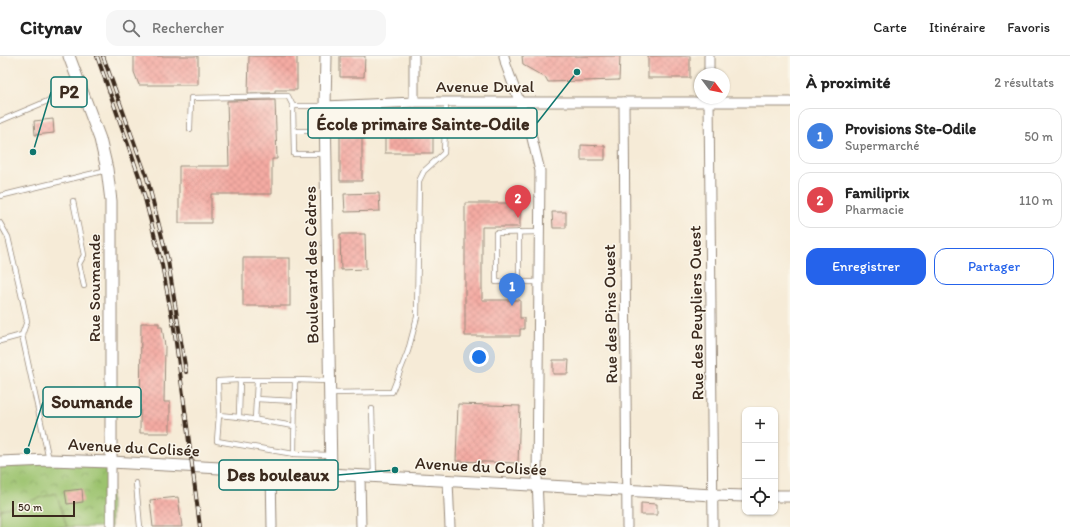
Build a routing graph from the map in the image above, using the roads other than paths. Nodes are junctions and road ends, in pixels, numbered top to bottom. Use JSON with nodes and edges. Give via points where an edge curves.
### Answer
{"nodes":[{"id":1,"x":69,"y":56,"type":"edge"},
{"id":2,"x":326,"y":56,"type":"edge"},
{"id":3,"x":414,"y":56,"type":"edge"},
{"id":4,"x":504,"y":56,"type":"edge"},
{"id":5,"x":709,"y":56,"type":"edge"},
{"id":6,"x":709,"y":68,"type":"edge"},
{"id":7,"x":81,"y":87,"type":"junction"},
{"id":8,"x":694,"y":101,"type":"edge"},
{"id":9,"x":730,"y":101,"type":"edge"},
{"id":10,"x":414,"y":102,"type":"junction"},
{"id":11,"x":446,"y":102,"type":"junction"},
{"id":12,"x":520,"y":102,"type":"junction"},
{"id":13,"x":624,"y":102,"type":"junction"},
{"id":14,"x":790,"y":102,"type":"edge"},
{"id":15,"x":710,"y":104,"type":"edge"},
{"id":16,"x":294,"y":106,"type":"junction"},
{"id":17,"x":325,"y":106,"type":"junction"},
{"id":18,"x":0,"y":121,"type":"edge"},
{"id":19,"x":190,"y":129,"type":"dead end"},
{"id":20,"x":294,"y":131,"type":"junction"},
{"id":21,"x":310,"y":131,"type":"dead end"},
{"id":22,"x":326,"y":154,"type":"junction"},
{"id":23,"x":107,"y":169,"type":"junction"},
{"id":24,"x":0,"y":196,"type":"edge"},
{"id":25,"x":72,"y":201,"type":"dead end"},
{"id":26,"x":0,"y":223,"type":"edge"},
{"id":27,"x":519,"y":232,"type":"junction"},
{"id":28,"x":539,"y":232,"type":"junction"},
{"id":29,"x":519,"y":282,"type":"junction"},
{"id":30,"x":539,"y":282,"type":"junction"},
{"id":31,"x":84,"y":286,"type":"dead end"},
{"id":32,"x":22,"y":335,"type":"junction"},
{"id":33,"x":0,"y":341,"type":"edge"},
{"id":34,"x":240,"y":380,"type":"junction"},
{"id":35,"x":295,"y":380,"type":"junction"},
{"id":36,"x":257,"y":381,"type":"junction"},
{"id":37,"x":329,"y":381,"type":"junction"},
{"id":38,"x":330,"y":393,"type":"junction"},
{"id":39,"x":256,"y":399,"type":"junction"},
{"id":40,"x":295,"y":401,"type":"junction"},
{"id":41,"x":372,"y":409,"type":"dead end"},
{"id":42,"x":219,"y":415,"type":"junction"},
{"id":43,"x":239,"y":417,"type":"junction"},
{"id":44,"x":255,"y":420,"type":"junction"},
{"id":45,"x":294,"y":426,"type":"junction"},
{"id":46,"x":294,"y":454,"type":"junction"},
{"id":47,"x":331,"y":455,"type":"junction"},
{"id":48,"x":49,"y":460,"type":"junction"},
{"id":49,"x":0,"y":462,"type":"edge"},
{"id":50,"x":111,"y":462,"type":"junction"},
{"id":51,"x":271,"y":471,"type":"junction"},
{"id":52,"x":331,"y":474,"type":"junction"},
{"id":53,"x":360,"y":476,"type":"junction"},
{"id":54,"x":374,"y":477,"type":"junction"},
{"id":55,"x":448,"y":481,"type":"junction"},
{"id":56,"x":136,"y":483,"type":"dead end"},
{"id":57,"x":537,"y":486,"type":"junction"},
{"id":58,"x":628,"y":491,"type":"junction"},
{"id":59,"x":713,"y":496,"type":"junction"},
{"id":60,"x":742,"y":496,"type":"edge"},
{"id":61,"x":778,"y":496,"type":"edge"},
{"id":62,"x":790,"y":496,"type":"edge"},
{"id":63,"x":111,"y":527,"type":"edge"},
{"id":64,"x":140,"y":527,"type":"edge"},
{"id":65,"x":272,"y":527,"type":"edge"},
{"id":66,"x":361,"y":527,"type":"edge"},
{"id":67,"x":450,"y":527,"type":"edge"},
{"id":68,"x":539,"y":527,"type":"edge"},
{"id":69,"x":627,"y":527,"type":"edge"},
{"id":70,"x":713,"y":527,"type":"edge"}],
"edges":[{"from":1,"to":7,"type":"street","name":"Rue Soumande"},
{"from":2,"to":17,"type":"street","name":"Boulevard des Cèdres"},
{"from":3,"to":10,"type":"street"},
{"from":4,"to":12,"type":"street"},
{"from":5,"to":6,"type":"street"},
{"from":7,"to":18,"type":"lane"},
{"from":7,"to":23,"type":"street","name":"Rue Soumande","via":[[100,138]]},
{"from":8,"to":13,"type":"street","name":"Avenue Duval"},
{"from":9,"to":14,"type":"street","name":"Avenue Duval"},
{"from":10,"to":11,"type":"street","name":"Avenue Duval"},
{"from":10,"to":17,"type":"street","name":"Avenue Duval"},
{"from":11,"to":12,"type":"street","name":"Avenue Duval"},
{"from":11,"to":38,"type":"lane","via":[[444,153],[424,171],[419,181],[417,317],[408,352],[392,392]]},
{"from":12,"to":13,"type":"street","name":"Avenue Duval"},
{"from":12,"to":28,"type":"street","via":[[532,134],[540,171]]},
{"from":13,"to":58,"type":"street","name":"Rue des Pins Ouest"},
{"from":15,"to":59,"type":"street","name":"Rue des Peupliers Ouest"},
{"from":16,"to":17,"type":"lane"},
{"from":16,"to":19,"type":"lane","via":[[288,96],[191,98]]},
{"from":16,"to":20,"type":"lane"},
{"from":17,"to":22,"type":"street","name":"Boulevard des Cèdres"},
{"from":20,"to":21,"type":"lane"},
{"from":20,"to":22,"type":"lane","via":[[294,154]]},
{"from":22,"to":37,"type":"street","name":"Boulevard des Cèdres"},
{"from":23,"to":24,"type":"lane"},
{"from":23,"to":50,"type":"street","name":"Rue Soumande","via":[[111,201]]},
{"from":25,"to":31,"type":"lane","via":[[84,255],[79,264]]},
{"from":26,"to":32,"type":"lane","via":[[8,238],[27,321]]},
{"from":27,"to":28,"type":"lane"},
{"from":27,"to":29,"type":"lane"},
{"from":27,"to":29,"type":"lane","via":[[496,233],[496,282]]},
{"from":28,"to":30,"type":"street"},
{"from":29,"to":30,"type":"lane"},
{"from":30,"to":57,"type":"street"},
{"from":32,"to":33,"type":"lane"},
{"from":32,"to":48,"type":"lane"},
{"from":34,"to":36,"type":"lane"},
{"from":34,"to":42,"type":"lane","via":[[218,381]]},
{"from":34,"to":43,"type":"lane"},
{"from":35,"to":36,"type":"lane"},
{"from":35,"to":37,"type":"lane"},
{"from":35,"to":40,"type":"lane"},
{"from":36,"to":39,"type":"lane"},
{"from":37,"to":38,"type":"street","name":"Boulevard des Cèdres"},
{"from":38,"to":47,"type":"street","name":"Boulevard des Cèdres"},
{"from":39,"to":40,"type":"lane"},
{"from":39,"to":44,"type":"lane"},
{"from":40,"to":45,"type":"lane"},
{"from":41,"to":54,"type":"lane"},
{"from":42,"to":43,"type":"lane"},
{"from":42,"to":46,"type":"lane","via":[[217,441]]},
{"from":43,"to":44,"type":"lane"},
{"from":44,"to":45,"type":"lane"},
{"from":45,"to":46,"type":"lane"},
{"from":46,"to":47,"type":"lane"},
{"from":47,"to":52,"type":"street","name":"Boulevard des Cèdres"},
{"from":48,"to":49,"type":"street","name":"Avenue du Colisée"},
{"from":48,"to":50,"type":"street","name":"Avenue du Colisée"},
{"from":50,"to":51,"type":"street","name":"Avenue du Colisée"},
{"from":50,"to":63,"type":"street","name":"Rue Soumande"},
{"from":51,"to":52,"type":"street","name":"Avenue du Colisée"},
{"from":51,"to":65,"type":"street"},
{"from":52,"to":53,"type":"street","name":"Avenue du Colisée"},
{"from":53,"to":54,"type":"street","name":"Avenue du Colisée"},
{"from":53,"to":66,"type":"street"},
{"from":54,"to":55,"type":"street","name":"Avenue du Colisée"},
{"from":55,"to":57,"type":"street","name":"Avenue du Colisée"},
{"from":55,"to":67,"type":"street"},
{"from":56,"to":64,"type":"lane"},
{"from":57,"to":58,"type":"street","name":"Avenue du Colisée"},
{"from":57,"to":68,"type":"street"},
{"from":58,"to":59,"type":"street","name":"Avenue du Colisée"},
{"from":58,"to":69,"type":"street","name":"Rue des Pins Ouest"},
{"from":59,"to":60,"type":"street","name":"Avenue du Colisée"},
{"from":59,"to":70,"type":"street","name":"Rue des Peupliers Ouest"},
{"from":61,"to":62,"type":"street"}]}
